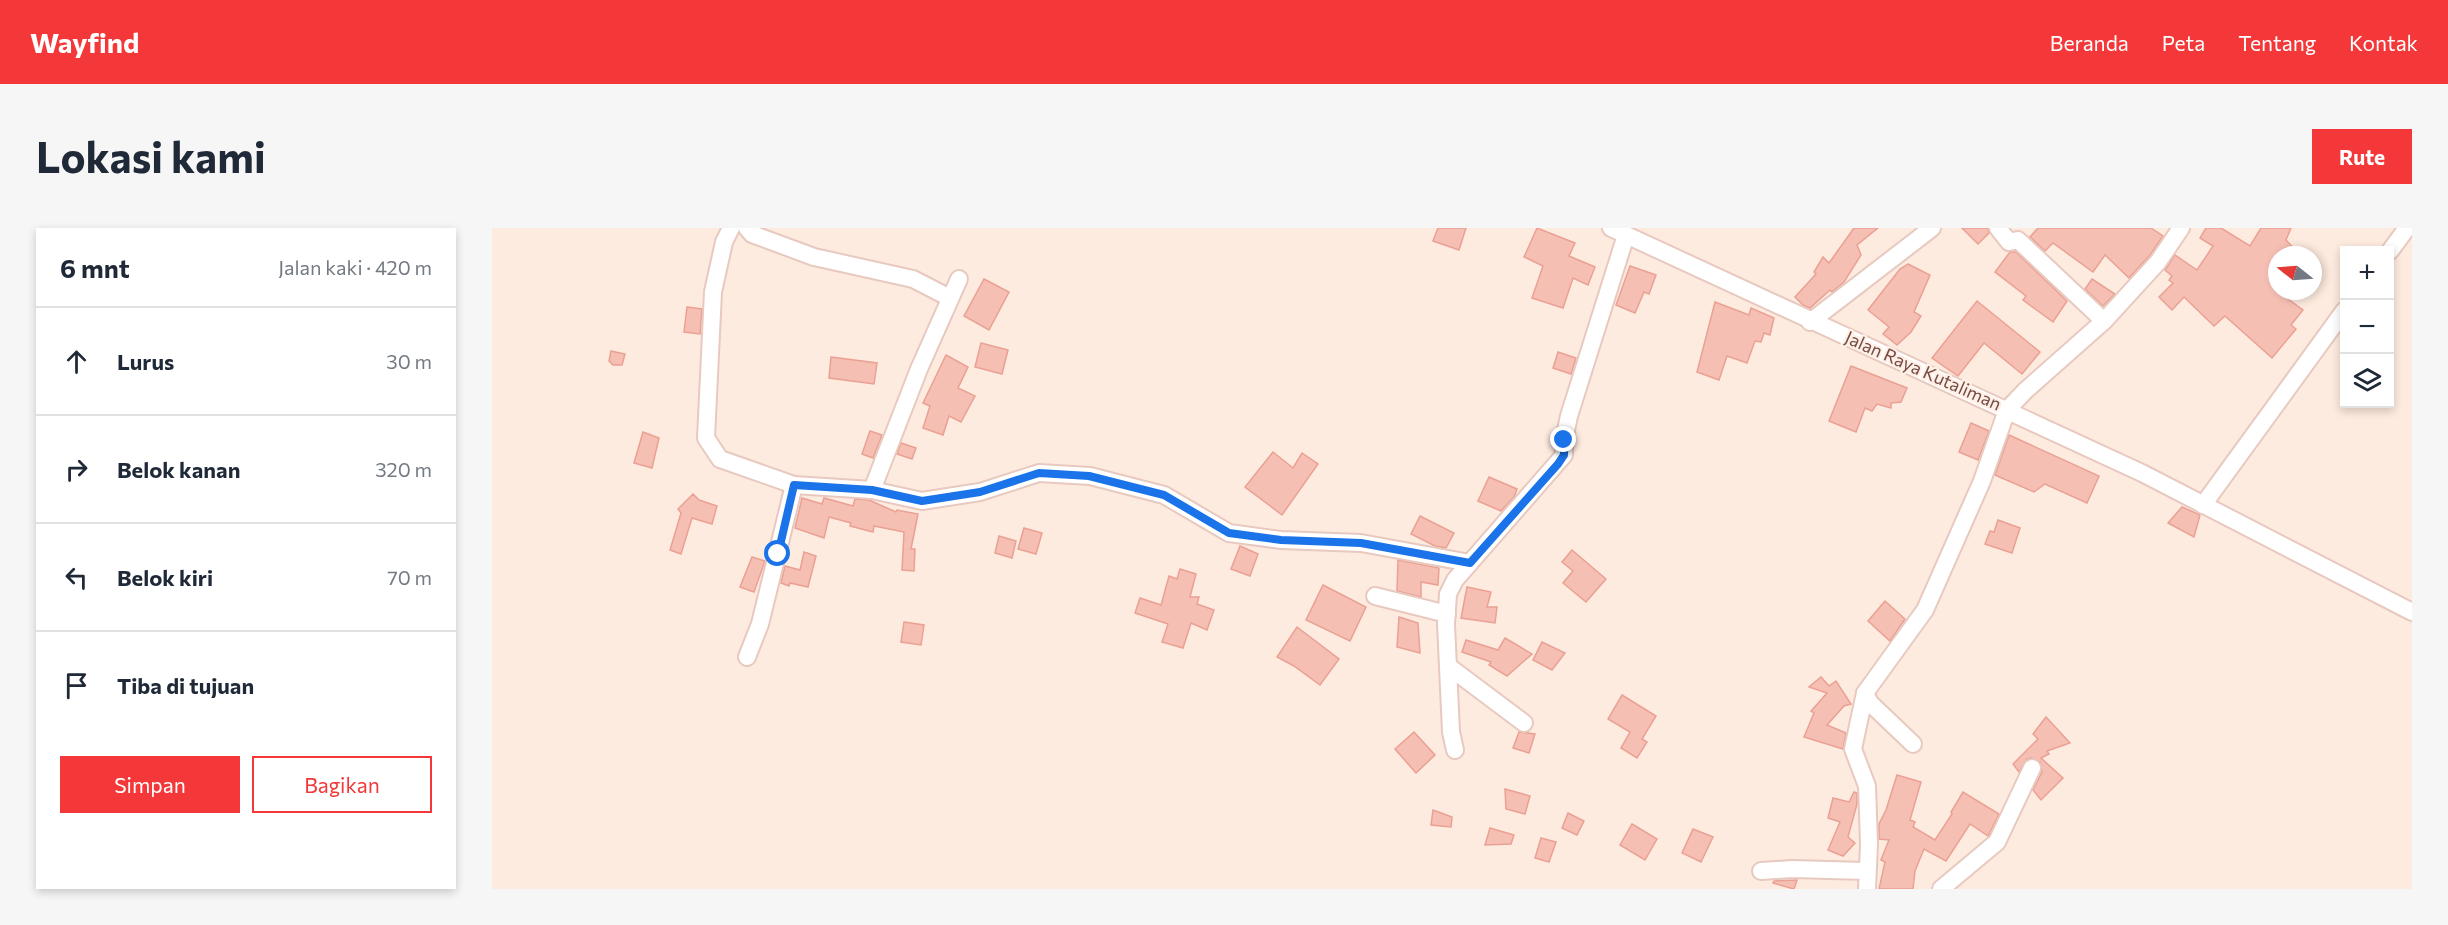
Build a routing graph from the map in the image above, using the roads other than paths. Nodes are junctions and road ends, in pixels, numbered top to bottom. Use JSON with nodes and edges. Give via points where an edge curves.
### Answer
{"nodes":[{"id":1,"x":731,"y":228,"type":"edge"},
{"id":2,"x":747,"y":228,"type":"edge"},
{"id":3,"x":1611,"y":228,"type":"edge"},
{"id":4,"x":1932,"y":228,"type":"edge"},
{"id":5,"x":1998,"y":228,"type":"edge"},
{"id":6,"x":2181,"y":228,"type":"edge"},
{"id":7,"x":2407,"y":228,"type":"edge"},
{"id":8,"x":1626,"y":235,"type":"junction"},
{"id":9,"x":2394,"y":246,"type":"edge"},
{"id":10,"x":959,"y":279,"type":"dead end"},
{"id":11,"x":950,"y":298,"type":"junction"},
{"id":12,"x":2340,"y":317,"type":"edge"},
{"id":13,"x":2104,"y":321,"type":"junction"},
{"id":14,"x":1810,"y":322,"type":"junction"},
{"id":15,"x":2007,"y":410,"type":"junction"},
{"id":16,"x":794,"y":485,"type":"junction"},
{"id":17,"x":872,"y":490,"type":"junction"},
{"id":18,"x":2203,"y":505,"type":"junction"},
{"id":19,"x":1470,"y":563,"type":"junction"},
{"id":20,"x":1375,"y":596,"type":"dead end"},
{"id":21,"x":2412,"y":612,"type":"edge"},
{"id":22,"x":1447,"y":614,"type":"junction"},
{"id":23,"x":747,"y":657,"type":"dead end"},
{"id":24,"x":1448,"y":666,"type":"junction"},
{"id":25,"x":1865,"y":693,"type":"junction"},
{"id":26,"x":1524,"y":723,"type":"dead end"},
{"id":27,"x":1913,"y":744,"type":"dead end"},
{"id":28,"x":1455,"y":750,"type":"dead end"},
{"id":29,"x":2032,"y":768,"type":"dead end"},
{"id":30,"x":1761,"y":871,"type":"dead end"},
{"id":31,"x":1867,"y":871,"type":"junction"},
{"id":32,"x":1867,"y":889,"type":"edge"},
{"id":33,"x":1941,"y":889,"type":"edge"}],
"edges":[{"from":1,"to":16,"type":"street","via":[[712,292],[706,438],[720,459]]},
{"from":2,"to":11,"type":"street","via":[[752,234],[814,256],[914,279]]},
{"from":3,"to":8,"type":"street","name":"Jalan Raya Kutaliman"},
{"from":4,"to":14,"type":"street"},
{"from":5,"to":13,"type":"street","via":[[2009,242],[2018,240]]},
{"from":6,"to":13,"type":"street","name":"Jalan Raya Kutaliman","via":[[2158,262]]},
{"from":7,"to":9,"type":"street"},
{"from":8,"to":14,"type":"street","name":"Jalan Raya Kutaliman"},
{"from":8,"to":19,"type":"street","via":[[1569,416],[1564,455]]},
{"from":10,"to":11,"type":"street"},
{"from":11,"to":17,"type":"street"},
{"from":12,"to":18,"type":"street"},
{"from":13,"to":15,"type":"street","name":"Jalan Raya Kutaliman"},
{"from":14,"to":15,"type":"street","name":"Jalan Raya Kutaliman"},
{"from":15,"to":18,"type":"street"},
{"from":15,"to":25,"type":"street","via":[[1982,481],[1925,610]]},
{"from":16,"to":17,"type":"street"},
{"from":16,"to":23,"type":"street","via":[[760,624]]},
{"from":17,"to":19,"type":"street","via":[[922,501],[980,492],[1039,473],[1089,476],[1164,495],[1229,533],[1281,540],[1361,543]]},
{"from":18,"to":21,"type":"street"},
{"from":19,"to":22,"type":"street","via":[[1448,594]]},
{"from":20,"to":22,"type":"street"},
{"from":22,"to":24,"type":"street"},
{"from":24,"to":26,"type":"street"},
{"from":24,"to":28,"type":"street"},
{"from":25,"to":27,"type":"street","via":[[1870,703]]},
{"from":25,"to":31,"type":"street","via":[[1852,749],[1867,786]]},
{"from":29,"to":33,"type":"street","via":[[1997,842]]},
{"from":30,"to":31,"type":"street"},
{"from":31,"to":32,"type":"street"}]}
